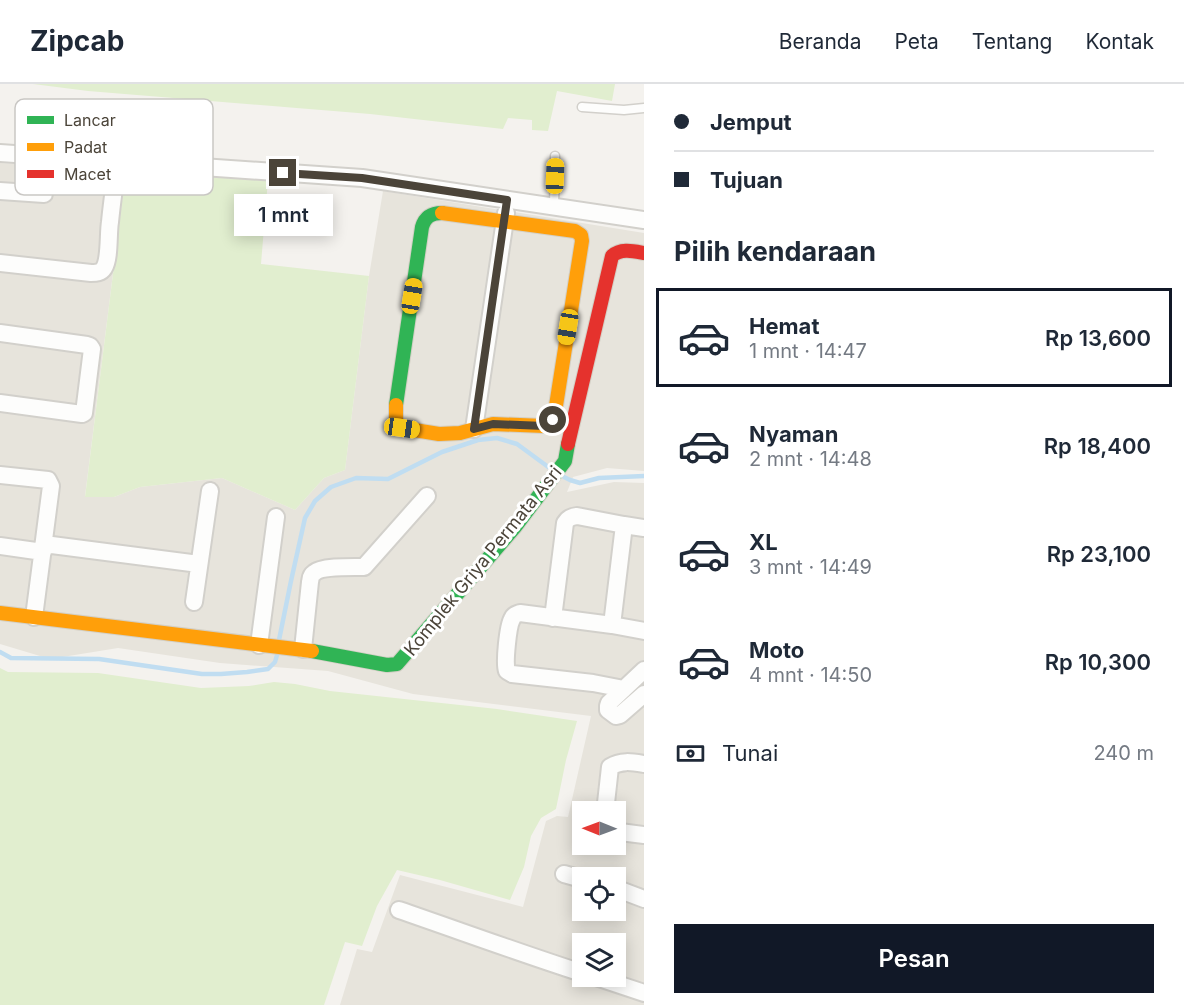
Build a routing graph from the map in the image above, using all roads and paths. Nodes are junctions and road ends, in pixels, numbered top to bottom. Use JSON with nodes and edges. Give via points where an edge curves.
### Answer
{"nodes":[{"id":1,"x":582,"y":107,"type":"dead end"},
{"id":2,"x":644,"y":108,"type":"edge"},
{"id":3,"x":0,"y":153,"type":"edge"},
{"id":4,"x":15,"y":154,"type":"edge"},
{"id":5,"x":555,"y":156,"type":"dead end"},
{"id":6,"x":213,"y":167,"type":"edge"},
{"id":7,"x":0,"y":191,"type":"edge"},
{"id":8,"x":15,"y":192,"type":"edge"},
{"id":9,"x":113,"y":195,"type":"edge"},
{"id":10,"x":507,"y":200,"type":"junction"},
{"id":11,"x":554,"y":207,"type":"junction"},
{"id":12,"x":644,"y":220,"type":"edge"},
{"id":13,"x":505,"y":221,"type":"junction"},
{"id":14,"x":644,"y":253,"type":"edge"},
{"id":15,"x":0,"y":263,"type":"edge"},
{"id":16,"x":0,"y":333,"type":"edge"},
{"id":17,"x":0,"y":403,"type":"edge"},
{"id":18,"x":474,"y":429,"type":"junction"},
{"id":19,"x":0,"y":475,"type":"edge"},
{"id":20,"x":210,"y":491,"type":"dead end"},
{"id":21,"x":427,"y":496,"type":"dead end"},
{"id":22,"x":276,"y":517,"type":"dead end"},
{"id":23,"x":624,"y":525,"type":"junction"},
{"id":24,"x":644,"y":528,"type":"edge"},
{"id":25,"x":0,"y":546,"type":"edge"},
{"id":26,"x":44,"y":548,"type":"junction"},
{"id":27,"x":200,"y":564,"type":"junction"},
{"id":28,"x":194,"y":602,"type":"dead end"},
{"id":29,"x":0,"y":613,"type":"edge"},
{"id":30,"x":34,"y":617,"type":"junction"},
{"id":31,"x":553,"y":618,"type":"junction"},
{"id":32,"x":612,"y":625,"type":"junction"},
{"id":33,"x":644,"y":631,"type":"edge"},
{"id":34,"x":264,"y":645,"type":"junction"},
{"id":35,"x":303,"y":649,"type":"junction"},
{"id":36,"x":644,"y":670,"type":"edge"},
{"id":37,"x":624,"y":689,"type":"junction"},
{"id":38,"x":644,"y":694,"type":"edge"},
{"id":39,"x":644,"y":764,"type":"edge"},
{"id":40,"x":607,"y":801,"type":"edge"},
{"id":41,"x":626,"y":833,"type":"edge"},
{"id":42,"x":644,"y":835,"type":"edge"},
{"id":43,"x":564,"y":874,"type":"dead end"},
{"id":44,"x":572,"y":876,"type":"edge"},
{"id":45,"x":626,"y":892,"type":"edge"},
{"id":46,"x":644,"y":899,"type":"edge"},
{"id":47,"x":399,"y":910,"type":"dead end"},
{"id":48,"x":572,"y":970,"type":"edge"},
{"id":49,"x":626,"y":987,"type":"edge"},
{"id":50,"x":644,"y":993,"type":"edge"}],
"edges":[{"from":1,"to":2,"type":"lane"},
{"from":3,"to":4,"type":"street"},
{"from":5,"to":11,"type":"lane"},
{"from":6,"to":10,"type":"street","via":[[362,178]]},
{"from":7,"to":8,"type":"street"},
{"from":9,"to":15,"type":"street","via":[[102,271]]},
{"from":10,"to":11,"type":"street"},
{"from":10,"to":13,"type":"street"},
{"from":11,"to":12,"type":"street"},
{"from":13,"to":18,"type":"street"},
{"from":13,"to":18,"type":"street","via":[[575,231],[581,234],[582,241],[553,420],[544,426],[493,424]]},
{"from":13,"to":18,"type":"street","via":[[432,214],[423,222],[418,250],[396,422],[402,428],[439,434]]},
{"from":14,"to":35,"type":"street","name":"Komplek Griya Permata Asri","via":[[620,250],[612,256],[565,461],[515,527],[397,664]]},
{"from":16,"to":17,"type":"street","via":[[87,345],[92,349],[84,413]]},
{"from":19,"to":26,"type":"street","via":[[50,482]]},
{"from":20,"to":27,"type":"street"},
{"from":21,"to":35,"type":"street","via":[[364,567],[326,569],[312,574]]},
{"from":22,"to":34,"type":"street"},
{"from":23,"to":24,"type":"street"},
{"from":23,"to":31,"type":"street","via":[[577,516],[567,519]]},
{"from":23,"to":32,"type":"street"},
{"from":25,"to":26,"type":"street"},
{"from":26,"to":27,"type":"street"},
{"from":26,"to":30,"type":"street"},
{"from":27,"to":28,"type":"street"},
{"from":29,"to":30,"type":"street","name":"Komplek Griya Permata Asri"},
{"from":30,"to":34,"type":"street","name":"Komplek Griya Permata Asri"},
{"from":31,"to":32,"type":"street"},
{"from":31,"to":37,"type":"street","via":[[520,614],[513,617],[507,671]]},
{"from":32,"to":33,"type":"street"},
{"from":34,"to":35,"type":"street","name":"Komplek Griya Permata Asri"},
{"from":36,"to":37,"type":"street"},
{"from":37,"to":38,"type":"street","via":[[608,705],[616,716]]},
{"from":39,"to":40,"type":"street","via":[[616,763],[610,767]]},
{"from":41,"to":42,"type":"street"},
{"from":43,"to":44,"type":"street"},
{"from":45,"to":46,"type":"street"},
{"from":47,"to":48,"type":"street"},
{"from":49,"to":50,"type":"street"}]}
